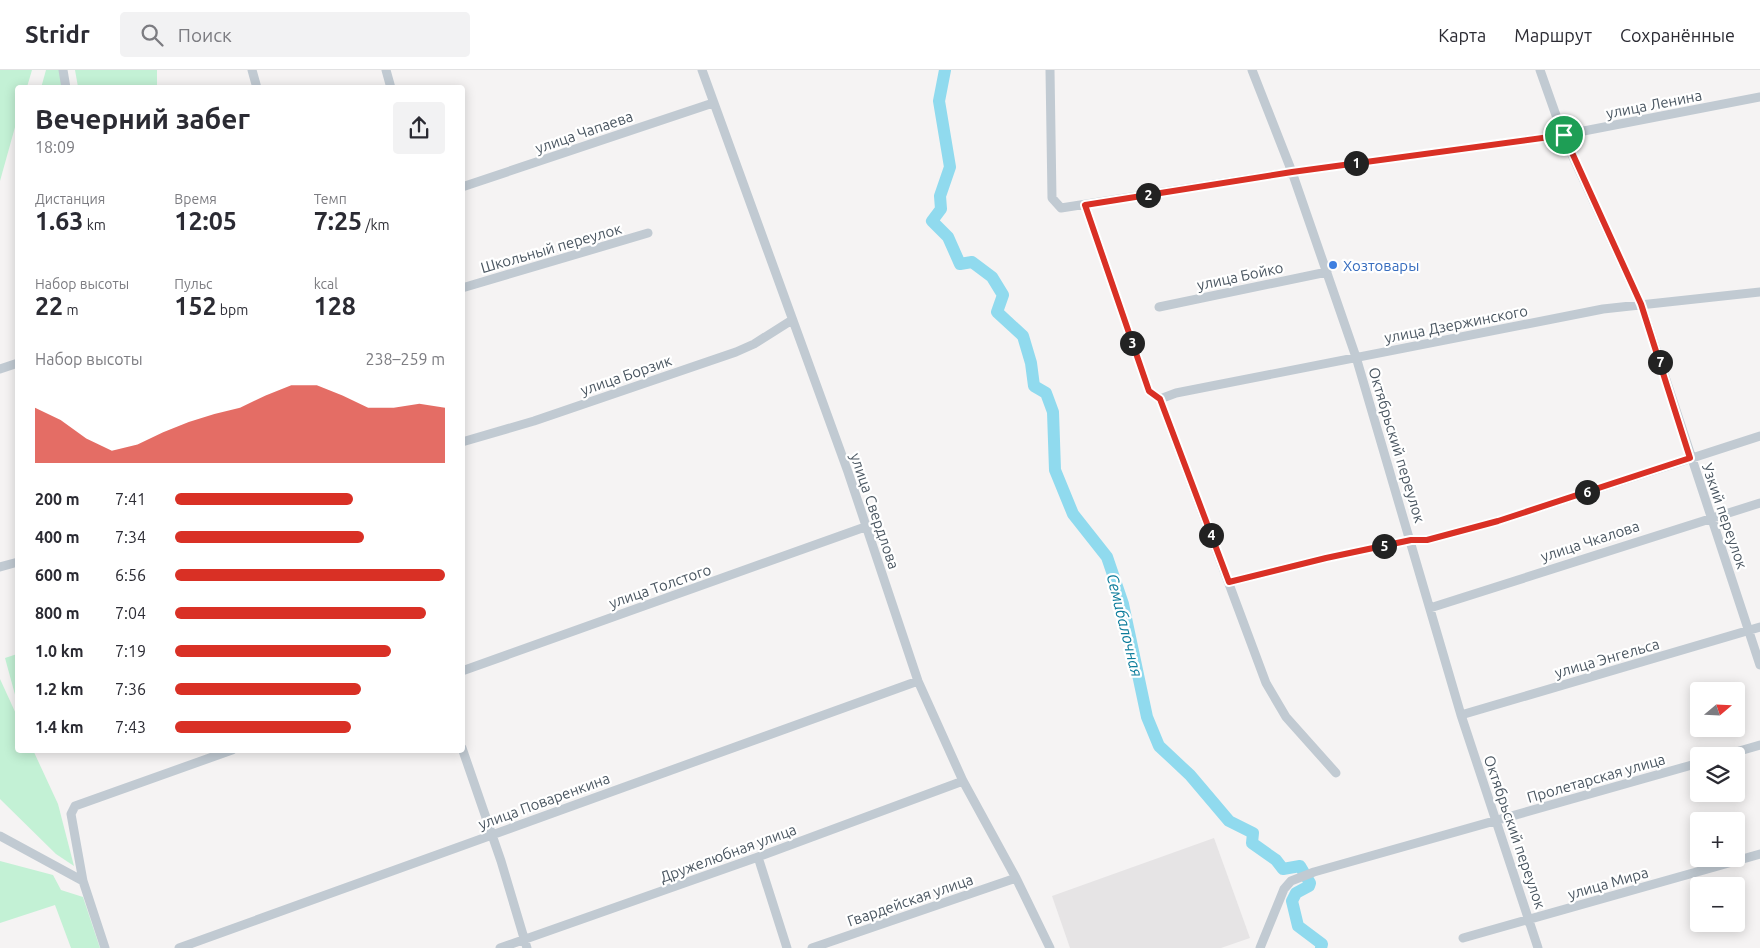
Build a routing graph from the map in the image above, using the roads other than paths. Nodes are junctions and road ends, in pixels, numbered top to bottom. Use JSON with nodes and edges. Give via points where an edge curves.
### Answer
{"nodes":[{"id":1,"x":63,"y":70,"type":"edge"},
{"id":2,"x":252,"y":70,"type":"edge"},
{"id":3,"x":386,"y":70,"type":"edge"},
{"id":4,"x":702,"y":70,"type":"edge"},
{"id":5,"x":1050,"y":70,"type":"edge"},
{"id":6,"x":1252,"y":70,"type":"edge"},
{"id":7,"x":1540,"y":70,"type":"edge"},
{"id":8,"x":66,"y":85,"type":"edge"},
{"id":9,"x":256,"y":85,"type":"edge"},
{"id":10,"x":390,"y":85,"type":"edge"},
{"id":11,"x":1760,"y":97,"type":"edge"},
{"id":12,"x":713,"y":103,"type":"junction"},
{"id":13,"x":1564,"y":135,"type":"junction"},
{"id":14,"x":1292,"y":172,"type":"junction"},
{"id":15,"x":465,"y":186,"type":"edge"},
{"id":16,"x":1085,"y":205,"type":"junction"},
{"id":17,"x":648,"y":234,"type":"dead end"},
{"id":18,"x":1327,"y":272,"type":"junction"},
{"id":19,"x":465,"y":287,"type":"edge"},
{"id":20,"x":1760,"y":292,"type":"edge"},
{"id":21,"x":1641,"y":304,"type":"junction"},
{"id":22,"x":1159,"y":307,"type":"dead end"},
{"id":23,"x":792,"y":320,"type":"junction"},
{"id":24,"x":1356,"y":357,"type":"junction"},
{"id":25,"x":15,"y":364,"type":"edge"},
{"id":26,"x":0,"y":369,"type":"edge"},
{"id":27,"x":1160,"y":399,"type":"junction"},
{"id":28,"x":1760,"y":436,"type":"edge"},
{"id":29,"x":465,"y":441,"type":"edge"},
{"id":30,"x":1690,"y":458,"type":"junction"},
{"id":31,"x":1760,"y":503,"type":"edge"},
{"id":32,"x":1713,"y":516,"type":"junction"},
{"id":33,"x":865,"y":527,"type":"junction"},
{"id":34,"x":1411,"y":540,"type":"junction"},
{"id":35,"x":15,"y":563,"type":"edge"},
{"id":36,"x":0,"y":567,"type":"edge"},
{"id":37,"x":1229,"y":582,"type":"junction"},
{"id":38,"x":1430,"y":608,"type":"junction"},
{"id":39,"x":1760,"y":627,"type":"edge"},
{"id":40,"x":1748,"y":630,"type":"junction"},
{"id":41,"x":1760,"y":665,"type":"edge"},
{"id":42,"x":465,"y":670,"type":"edge"},
{"id":43,"x":918,"y":681,"type":"junction"},
{"id":44,"x":1461,"y":715,"type":"junction"},
{"id":45,"x":1760,"y":746,"type":"edge"},
{"id":46,"x":1745,"y":750,"type":"edge"},
{"id":47,"x":224,"y":753,"type":"edge"},
{"id":48,"x":464,"y":753,"type":"edge"},
{"id":49,"x":1690,"y":766,"type":"edge"},
{"id":50,"x":1336,"y":774,"type":"dead end"},
{"id":51,"x":963,"y":781,"type":"junction"},
{"id":52,"x":1496,"y":821,"type":"junction"},
{"id":53,"x":492,"y":834,"type":"junction"},
{"id":54,"x":0,"y":836,"type":"edge"},
{"id":55,"x":1760,"y":854,"type":"edge"},
{"id":56,"x":758,"y":857,"type":"junction"},
{"id":57,"x":1016,"y":878,"type":"junction"},
{"id":58,"x":83,"y":881,"type":"junction"},
{"id":59,"x":1529,"y":919,"type":"junction"},
{"id":60,"x":1463,"y":938,"type":"dead end"},
{"id":61,"x":526,"y":944,"type":"edge"},
{"id":62,"x":105,"y":948,"type":"edge"},
{"id":63,"x":179,"y":948,"type":"edge"},
{"id":64,"x":500,"y":948,"type":"edge"},
{"id":65,"x":786,"y":948,"type":"edge"},
{"id":66,"x":812,"y":948,"type":"edge"},
{"id":67,"x":1050,"y":948,"type":"edge"},
{"id":68,"x":1260,"y":948,"type":"edge"},
{"id":69,"x":1538,"y":948,"type":"edge"}],
"edges":[{"from":1,"to":8,"type":"street"},
{"from":2,"to":9,"type":"street"},
{"from":3,"to":10,"type":"street"},
{"from":4,"to":12,"type":"street","name":"улица Свердлова"},
{"from":5,"to":16,"type":"street","name":"улица Ленина","via":[[1052,198],[1060,208]]},
{"from":6,"to":14,"type":"street","name":"Октябрьский переулок"},
{"from":7,"to":13,"type":"street","name":"Узкий переулок"},
{"from":11,"to":13,"type":"street","name":"улица Ленина"},
{"from":12,"to":15,"type":"street","name":"улица Чапаева"},
{"from":12,"to":23,"type":"street","name":"улица Свердлова"},
{"from":13,"to":14,"type":"street","name":"улица Ленина"},
{"from":13,"to":21,"type":"street","name":"Узкий переулок"},
{"from":14,"to":16,"type":"street","name":"улица Ленина"},
{"from":14,"to":18,"type":"street","name":"Октябрьский переулок"},
{"from":16,"to":27,"type":"street","via":[[1149,391]]},
{"from":17,"to":19,"type":"street","name":"Школьный переулок"},
{"from":18,"to":22,"type":"street","name":"улица Бойко"},
{"from":18,"to":24,"type":"street","name":"Октябрьский переулок"},
{"from":20,"to":21,"type":"street","name":"улица Дзержинского"},
{"from":21,"to":24,"type":"street","name":"улица Дзержинского"},
{"from":21,"to":30,"type":"street","name":"Узкий переулок"},
{"from":23,"to":29,"type":"street","name":"улица Борзик","via":[[736,352]]},
{"from":23,"to":33,"type":"street","name":"улица Свердлова"},
{"from":24,"to":27,"type":"street","name":"улица Дзержинского","via":[[1176,393]]},
{"from":24,"to":34,"type":"street","name":"Октябрьский переулок"},
{"from":25,"to":26,"type":"street"},
{"from":27,"to":37,"type":"street"},
{"from":28,"to":30,"type":"street"},
{"from":30,"to":32,"type":"street","name":"Узкий переулок"},
{"from":30,"to":34,"type":"street","via":[[1498,521],[1427,540]]},
{"from":31,"to":32,"type":"street","name":"улица Чкалова"},
{"from":32,"to":38,"type":"street","name":"улица Чкалова"},
{"from":32,"to":40,"type":"street","name":"Узкий переулок"},
{"from":33,"to":42,"type":"street","name":"улица Толстого"},
{"from":33,"to":43,"type":"street","name":"улица Свердлова"},
{"from":34,"to":37,"type":"street"},
{"from":34,"to":38,"type":"street","name":"Октябрьский переулок"},
{"from":35,"to":36,"type":"street"},
{"from":37,"to":50,"type":"street","via":[[1266,683],[1286,717]]},
{"from":38,"to":44,"type":"street","name":"Октябрьский переулок"},
{"from":39,"to":40,"type":"street","name":"улица Энгельса"},
{"from":40,"to":41,"type":"street","name":"Узкий переулок"},
{"from":40,"to":44,"type":"street","name":"улица Энгельса"},
{"from":43,"to":51,"type":"street","name":"улица Свердлова"},
{"from":43,"to":53,"type":"street","name":"улица Поваренкина"},
{"from":44,"to":52,"type":"street","name":"Октябрьский переулок"},
{"from":45,"to":46,"type":"street"},
{"from":47,"to":58,"type":"street","via":[[75,806],[71,814]]},
{"from":48,"to":53,"type":"street"},
{"from":49,"to":52,"type":"street","name":"Пролетарская улица"},
{"from":51,"to":56,"type":"street","name":"Дружелюбная улица"},
{"from":51,"to":57,"type":"street","name":"улица Свердлова"},
{"from":52,"to":59,"type":"street","name":"Октябрьский переулок"},
{"from":52,"to":68,"type":"street","name":"Пролетарская улица","via":[[1291,881],[1284,888]]},
{"from":53,"to":61,"type":"street"},
{"from":53,"to":63,"type":"street","name":"улица Поваренкина"},
{"from":54,"to":58,"type":"street"},
{"from":55,"to":59,"type":"street","name":"улица Мира"},
{"from":56,"to":61,"type":"street","name":"Дружелюбная улица"},
{"from":56,"to":65,"type":"street"},
{"from":57,"to":66,"type":"street","name":"Гвардейская улица"},
{"from":57,"to":67,"type":"street","name":"улица Свердлова"},
{"from":58,"to":62,"type":"street"},
{"from":59,"to":60,"type":"street","name":"улица Мира"},
{"from":59,"to":69,"type":"street","name":"Октябрьский переулок"},
{"from":61,"to":64,"type":"street","name":"Дружелюбная улица"}]}
